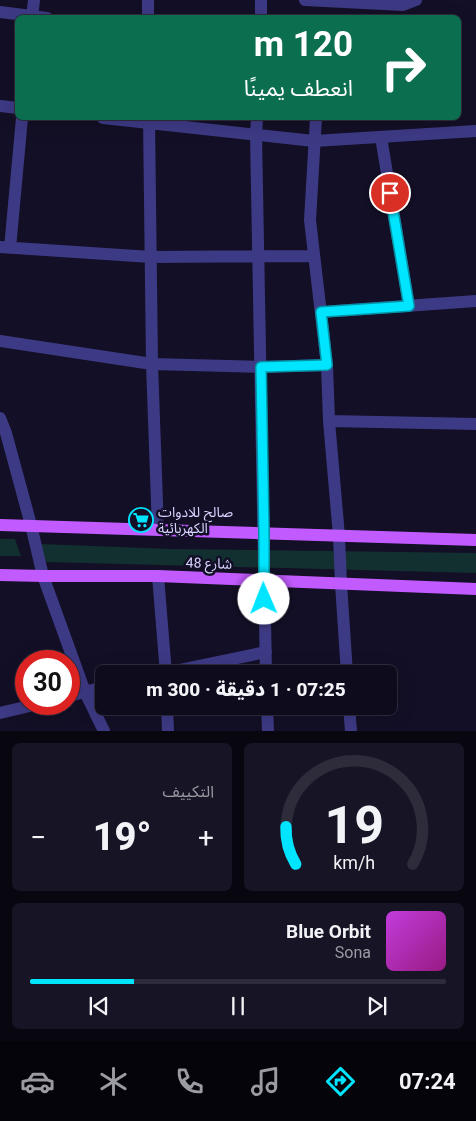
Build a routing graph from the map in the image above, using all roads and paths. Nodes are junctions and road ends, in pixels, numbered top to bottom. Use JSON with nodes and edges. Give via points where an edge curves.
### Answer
{"nodes":[{"id":1,"x":34,"y":0,"type":"edge"},
{"id":2,"x":148,"y":0,"type":"edge"},
{"id":3,"x":261,"y":0,"type":"edge"},
{"id":4,"x":306,"y":0,"type":"edge"},
{"id":5,"x":416,"y":0,"type":"edge"},
{"id":6,"x":0,"y":12,"type":"edge"},
{"id":7,"x":19,"y":15,"type":"edge"},
{"id":8,"x":32,"y":15,"type":"edge"},
{"id":9,"x":148,"y":15,"type":"edge"},
{"id":10,"x":261,"y":15,"type":"edge"},
{"id":11,"x":0,"y":106,"type":"edge"},
{"id":12,"x":15,"y":108,"type":"edge"},
{"id":13,"x":22,"y":120,"type":"edge"},
{"id":14,"x":149,"y":120,"type":"edge"},
{"id":15,"x":256,"y":120,"type":"edge"},
{"id":16,"x":316,"y":120,"type":"edge"},
{"id":17,"x":476,"y":131,"type":"edge"},
{"id":18,"x":256,"y":135,"type":"junction"},
{"id":19,"x":381,"y":137,"type":"junction"},
{"id":20,"x":314,"y":141,"type":"junction"},
{"id":21,"x":5,"y":247,"type":"edge"},
{"id":22,"x":151,"y":256,"type":"junction"},
{"id":23,"x":259,"y":256,"type":"junction"},
{"id":24,"x":314,"y":256,"type":"junction"},
{"id":25,"x":476,"y":301,"type":"edge"},
{"id":26,"x":409,"y":306,"type":"junction"},
{"id":27,"x":321,"y":312,"type":"junction"},
{"id":28,"x":0,"y":341,"type":"edge"},
{"id":29,"x":152,"y":364,"type":"junction"},
{"id":30,"x":327,"y":365,"type":"junction"},
{"id":31,"x":261,"y":367,"type":"junction"},
{"id":32,"x":0,"y":418,"type":"edge"},
{"id":33,"x":330,"y":421,"type":"junction"},
{"id":34,"x":476,"y":424,"type":"edge"},
{"id":35,"x":0,"y":525,"type":"edge"},
{"id":36,"x":31,"y":525,"type":"junction"},
{"id":37,"x":158,"y":530,"type":"junction"},
{"id":38,"x":264,"y":534,"type":"junction"},
{"id":39,"x":340,"y":536,"type":"junction"},
{"id":40,"x":476,"y":540,"type":"edge"},
{"id":41,"x":0,"y":575,"type":"edge"},
{"id":42,"x":43,"y":576,"type":"junction"},
{"id":43,"x":158,"y":576,"type":"junction"},
{"id":44,"x":264,"y":581,"type":"junction"},
{"id":45,"x":341,"y":584,"type":"junction"},
{"id":46,"x":476,"y":589,"type":"edge"},
{"id":47,"x":266,"y":652,"type":"junction"},
{"id":48,"x":164,"y":665,"type":"edge"},
{"id":49,"x":203,"y":665,"type":"edge"},
{"id":50,"x":266,"y":665,"type":"edge"},
{"id":51,"x":346,"y":665,"type":"edge"},
{"id":52,"x":95,"y":689,"type":"edge"},
{"id":53,"x":84,"y":692,"type":"junction"},
{"id":54,"x":80,"y":693,"type":"edge"},
{"id":55,"x":15,"y":709,"type":"edge"},
{"id":56,"x":0,"y":713,"type":"edge"},
{"id":57,"x":168,"y":715,"type":"edge"},
{"id":58,"x":267,"y":715,"type":"edge"},
{"id":59,"x":350,"y":715,"type":"edge"},
{"id":60,"x":104,"y":731,"type":"edge"},
{"id":61,"x":168,"y":731,"type":"edge"},
{"id":62,"x":268,"y":731,"type":"edge"},
{"id":63,"x":351,"y":731,"type":"edge"}],
"edges":[{"from":1,"to":8,"type":"street"},
{"from":2,"to":9,"type":"street"},
{"from":3,"to":10,"type":"street"},
{"from":4,"to":5,"type":"street","via":[[403,5]]},
{"from":6,"to":7,"type":"street"},
{"from":11,"to":12,"type":"street"},
{"from":13,"to":21,"type":"street"},
{"from":14,"to":18,"type":"street"},
{"from":14,"to":22,"type":"street"},
{"from":15,"to":18,"type":"street"},
{"from":16,"to":20,"type":"street"},
{"from":17,"to":19,"type":"street"},
{"from":18,"to":20,"type":"street"},
{"from":18,"to":23,"type":"street"},
{"from":19,"to":20,"type":"street"},
{"from":19,"to":26,"type":"street"},
{"from":20,"to":24,"type":"street","via":[[310,220]]},
{"from":21,"to":22,"type":"street"},
{"from":22,"to":23,"type":"street"},
{"from":22,"to":29,"type":"street"},
{"from":23,"to":24,"type":"street"},
{"from":23,"to":31,"type":"street"},
{"from":24,"to":27,"type":"street"},
{"from":25,"to":26,"type":"street"},
{"from":26,"to":27,"type":"street"},
{"from":27,"to":30,"type":"street"},
{"from":28,"to":29,"type":"street"},
{"from":29,"to":31,"type":"street"},
{"from":29,"to":37,"type":"street"},
{"from":30,"to":31,"type":"street"},
{"from":30,"to":33,"type":"street"},
{"from":31,"to":38,"type":"street"},
{"from":32,"to":36,"type":"street"},
{"from":33,"to":34,"type":"street"},
{"from":33,"to":39,"type":"street"},
{"from":35,"to":36,"type":"main road"},
{"from":36,"to":37,"type":"main road"},
{"from":36,"to":42,"type":"street"},
{"from":37,"to":38,"type":"main road"},
{"from":38,"to":39,"type":"main road"},
{"from":38,"to":44,"type":"street"},
{"from":39,"to":40,"type":"main road"},
{"from":39,"to":45,"type":"street"},
{"from":41,"to":42,"type":"main road","name":"48 شارع"},
{"from":42,"to":43,"type":"main road","name":"48 شارع"},
{"from":42,"to":53,"type":"street"},
{"from":43,"to":44,"type":"main road","name":"48 شارع"},
{"from":43,"to":48,"type":"street"},
{"from":44,"to":45,"type":"main road","name":"48 شارع"},
{"from":44,"to":47,"type":"street"},
{"from":45,"to":46,"type":"main road","name":"48 شارع"},
{"from":45,"to":51,"type":"street"},
{"from":47,"to":49,"type":"street"},
{"from":47,"to":50,"type":"street"},
{"from":52,"to":53,"type":"street"},
{"from":53,"to":54,"type":"street"},
{"from":53,"to":60,"type":"street"},
{"from":55,"to":56,"type":"street"},
{"from":57,"to":61,"type":"street"},
{"from":58,"to":62,"type":"street"},
{"from":59,"to":63,"type":"street"}]}
